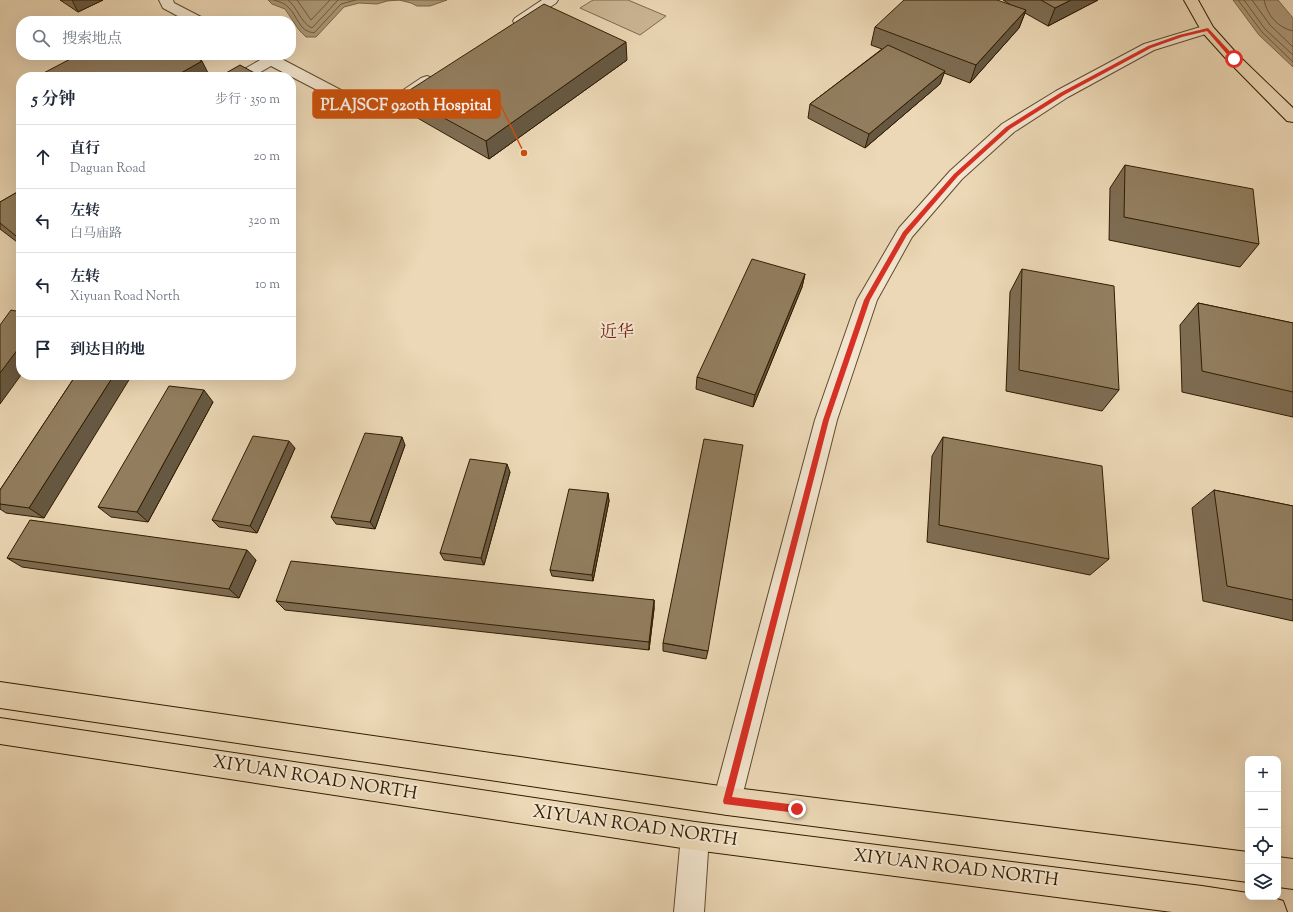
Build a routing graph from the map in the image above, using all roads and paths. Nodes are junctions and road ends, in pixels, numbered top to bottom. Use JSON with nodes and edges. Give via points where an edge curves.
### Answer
{"nodes":[{"id":1,"x":166,"y":0,"type":"edge"},
{"id":2,"x":551,"y":0,"type":"edge"},
{"id":3,"x":1191,"y":0,"type":"edge"},
{"id":4,"x":189,"y":16,"type":"edge"},
{"id":5,"x":1208,"y":29,"type":"junction"},
{"id":6,"x":504,"y":31,"type":"edge"},
{"id":7,"x":263,"y":60,"type":"edge"},
{"id":8,"x":273,"y":60,"type":"edge"},
{"id":9,"x":248,"y":72,"type":"edge"},
{"id":10,"x":295,"y":72,"type":"edge"},
{"id":11,"x":296,"y":72,"type":"edge"},
{"id":12,"x":438,"y":74,"type":"edge"},
{"id":13,"x":1293,"y":117,"type":"edge"},
{"id":14,"x":0,"y":694,"type":"edge"},
{"id":15,"x":0,"y":731,"type":"edge"},
{"id":16,"x":727,"y":801,"type":"junction"},
{"id":17,"x":695,"y":836,"type":"junction"},
{"id":18,"x":1245,"y":867,"type":"edge"},
{"id":19,"x":1281,"y":872,"type":"edge"},
{"id":20,"x":1293,"y":874,"type":"edge"},
{"id":21,"x":689,"y":912,"type":"edge"},
{"id":22,"x":1272,"y":912,"type":"edge"}],
"edges":[{"from":1,"to":4,"type":"street","via":[[168,5]]},
{"from":2,"to":6,"type":"street"},
{"from":3,"to":5,"type":"main road"},
{"from":5,"to":13,"type":"main road","via":[[1234,59]]},
{"from":5,"to":16,"type":"street","via":[[1149,47],[1062,94],[1008,128],[956,175],[905,233],[867,300],[826,420]]},
{"from":7,"to":9,"type":"street"},
{"from":8,"to":10,"type":"street"},
{"from":11,"to":12,"type":"street","via":[[352,102],[370,108],[391,105]]},
{"from":14,"to":16,"type":"main road"},
{"from":15,"to":17,"type":"main road","name":"XIYUAN ROAD NORTH"},
{"from":16,"to":18,"type":"main road"},
{"from":17,"to":21,"type":"street"},
{"from":17,"to":22,"type":"main road","name":"XIYUAN ROAD NORTH"},
{"from":19,"to":20,"type":"main road"}]}
